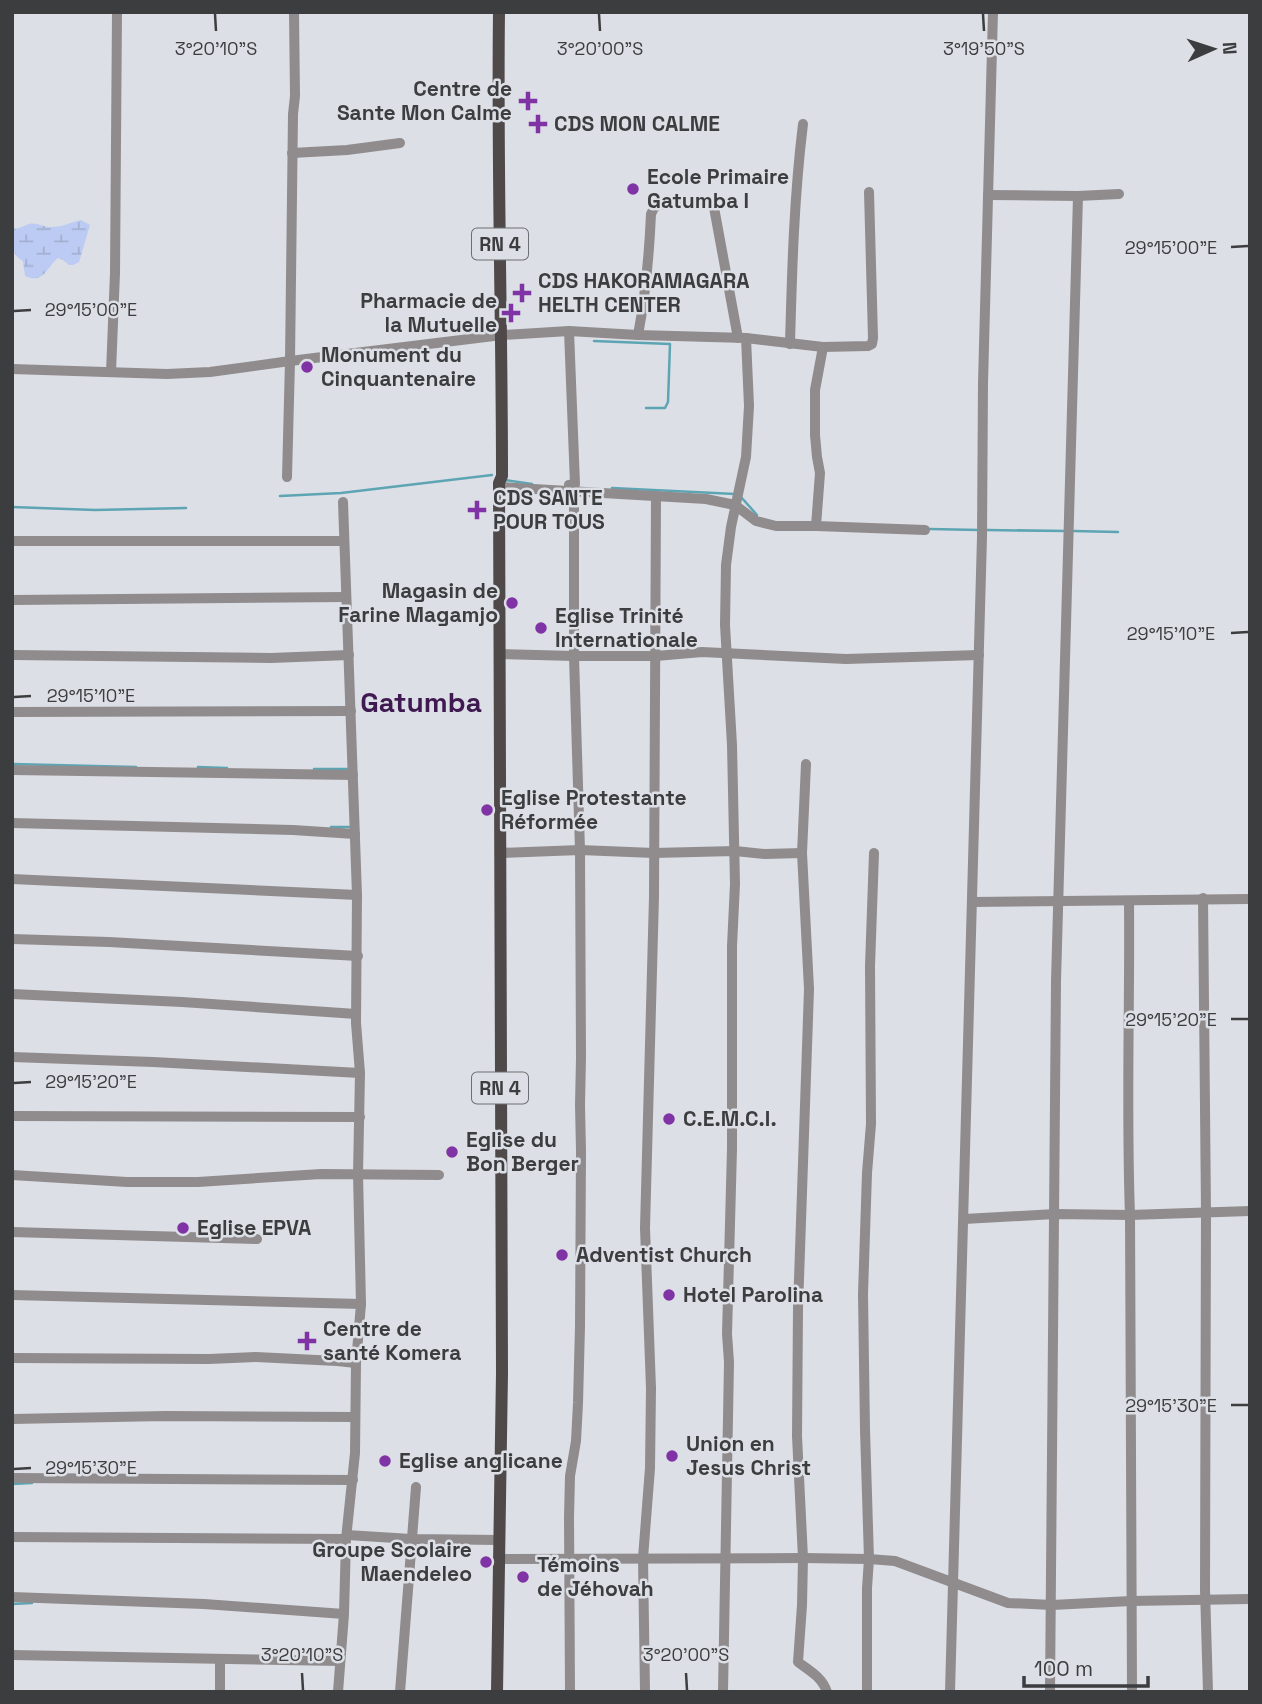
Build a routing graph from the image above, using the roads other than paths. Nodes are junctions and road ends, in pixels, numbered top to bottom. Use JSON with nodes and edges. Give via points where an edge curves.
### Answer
{"nodes":[{"id":1,"x":117,"y":12,"type":"edge"},
{"id":2,"x":294,"y":12,"type":"edge"},
{"id":3,"x":499,"y":12,"type":"edge"},
{"id":4,"x":993,"y":12,"type":"edge"},
{"id":5,"x":803,"y":124,"type":"dead end"},
{"id":6,"x":400,"y":143,"type":"dead end"},
{"id":7,"x":292,"y":153,"type":"junction"},
{"id":8,"x":869,"y":192,"type":"dead end"},
{"id":9,"x":1119,"y":194,"type":"dead end"},
{"id":10,"x":988,"y":195,"type":"junction"},
{"id":11,"x":1078,"y":196,"type":"junction"},
{"id":12,"x":569,"y":331,"type":"junction"},
{"id":13,"x":502,"y":335,"type":"junction"},
{"id":14,"x":638,"y":335,"type":"junction"},
{"id":15,"x":742,"y":338,"type":"junction"},
{"id":16,"x":790,"y":344,"type":"junction"},
{"id":17,"x":823,"y":347,"type":"junction"},
{"id":18,"x":290,"y":361,"type":"junction"},
{"id":19,"x":12,"y":369,"type":"edge"},
{"id":20,"x":111,"y":372,"type":"junction"},
{"id":21,"x":287,"y":477,"type":"dead end"},
{"id":22,"x":500,"y":488,"type":"junction"},
{"id":23,"x":570,"y":489,"type":"junction"},
{"id":24,"x":656,"y":496,"type":"junction"},
{"id":25,"x":737,"y":498,"type":"junction"},
{"id":26,"x":343,"y":502,"type":"dead end"},
{"id":27,"x":816,"y":523,"type":"junction"},
{"id":28,"x":925,"y":530,"type":"dead end"},
{"id":29,"x":12,"y":541,"type":"edge"},
{"id":30,"x":344,"y":541,"type":"junction"},
{"id":31,"x":346,"y":597,"type":"junction"},
{"id":32,"x":12,"y":600,"type":"edge"},
{"id":33,"x":500,"y":654,"type":"junction"},
{"id":34,"x":726,"y":654,"type":"junction"},
{"id":35,"x":12,"y":655,"type":"edge"},
{"id":36,"x":349,"y":655,"type":"junction"},
{"id":37,"x":979,"y":655,"type":"junction"},
{"id":38,"x":574,"y":656,"type":"junction"},
{"id":39,"x":656,"y":656,"type":"junction"},
{"id":40,"x":351,"y":711,"type":"junction"},
{"id":41,"x":12,"y":712,"type":"edge"},
{"id":42,"x":806,"y":764,"type":"dead end"},
{"id":43,"x":12,"y":770,"type":"edge"},
{"id":44,"x":353,"y":775,"type":"junction"},
{"id":45,"x":12,"y":823,"type":"edge"},
{"id":46,"x":355,"y":834,"type":"junction"},
{"id":47,"x":580,"y":850,"type":"junction"},
{"id":48,"x":735,"y":852,"type":"junction"},
{"id":49,"x":500,"y":853,"type":"junction"},
{"id":50,"x":654,"y":853,"type":"junction"},
{"id":51,"x":802,"y":853,"type":"junction"},
{"id":52,"x":874,"y":853,"type":"dead end"},
{"id":53,"x":12,"y":879,"type":"edge"},
{"id":54,"x":357,"y":895,"type":"junction"},
{"id":55,"x":1203,"y":898,"type":"junction"},
{"id":56,"x":1250,"y":899,"type":"edge"},
{"id":57,"x":1058,"y":900,"type":"junction"},
{"id":58,"x":1129,"y":901,"type":"junction"},
{"id":59,"x":972,"y":902,"type":"junction"},
{"id":60,"x":12,"y":939,"type":"edge"},
{"id":61,"x":358,"y":956,"type":"junction"},
{"id":62,"x":12,"y":994,"type":"edge"},
{"id":63,"x":356,"y":1014,"type":"junction"},
{"id":64,"x":12,"y":1057,"type":"edge"},
{"id":65,"x":360,"y":1073,"type":"junction"},
{"id":66,"x":12,"y":1116,"type":"edge"},
{"id":67,"x":360,"y":1116,"type":"junction"},
{"id":68,"x":358,"y":1174,"type":"junction"},
{"id":69,"x":12,"y":1175,"type":"edge"},
{"id":70,"x":439,"y":1175,"type":"dead end"},
{"id":71,"x":1250,"y":1211,"type":"edge"},
{"id":72,"x":1206,"y":1212,"type":"junction"},
{"id":73,"x":1055,"y":1214,"type":"junction"},
{"id":74,"x":1130,"y":1215,"type":"junction"},
{"id":75,"x":964,"y":1219,"type":"junction"},
{"id":76,"x":12,"y":1232,"type":"edge"},
{"id":77,"x":257,"y":1239,"type":"dead end"},
{"id":78,"x":12,"y":1295,"type":"edge"},
{"id":79,"x":361,"y":1304,"type":"junction"},
{"id":80,"x":12,"y":1358,"type":"edge"},
{"id":81,"x":356,"y":1363,"type":"junction"},
{"id":82,"x":355,"y":1417,"type":"junction"},
{"id":83,"x":12,"y":1419,"type":"edge"},
{"id":84,"x":12,"y":1478,"type":"edge"},
{"id":85,"x":352,"y":1480,"type":"junction"},
{"id":86,"x":416,"y":1487,"type":"dead end"},
{"id":87,"x":12,"y":1537,"type":"edge"},
{"id":88,"x":346,"y":1537,"type":"junction"},
{"id":89,"x":411,"y":1539,"type":"junction"},
{"id":90,"x":499,"y":1540,"type":"junction"},
{"id":91,"x":569,"y":1558,"type":"junction"},
{"id":92,"x":643,"y":1558,"type":"junction"},
{"id":93,"x":803,"y":1558,"type":"junction"},
{"id":94,"x":499,"y":1559,"type":"junction"},
{"id":95,"x":725,"y":1559,"type":"junction"},
{"id":96,"x":869,"y":1559,"type":"junction"},
{"id":97,"x":953,"y":1582,"type":"junction"},
{"id":98,"x":12,"y":1597,"type":"edge"},
{"id":99,"x":1205,"y":1599,"type":"junction"},
{"id":100,"x":1250,"y":1600,"type":"edge"},
{"id":101,"x":1131,"y":1601,"type":"junction"},
{"id":102,"x":1052,"y":1605,"type":"junction"},
{"id":103,"x":344,"y":1614,"type":"junction"},
{"id":104,"x":12,"y":1655,"type":"edge"},
{"id":105,"x":220,"y":1659,"type":"junction"},
{"id":106,"x":340,"y":1661,"type":"junction"},
{"id":107,"x":220,"y":1692,"type":"edge"},
{"id":108,"x":338,"y":1692,"type":"edge"},
{"id":109,"x":400,"y":1692,"type":"edge"},
{"id":110,"x":497,"y":1692,"type":"edge"},
{"id":111,"x":570,"y":1692,"type":"edge"},
{"id":112,"x":645,"y":1692,"type":"edge"},
{"id":113,"x":723,"y":1692,"type":"edge"},
{"id":114,"x":827,"y":1692,"type":"edge"},
{"id":115,"x":867,"y":1692,"type":"edge"},
{"id":116,"x":950,"y":1692,"type":"edge"},
{"id":117,"x":1050,"y":1692,"type":"edge"},
{"id":118,"x":1132,"y":1692,"type":"edge"},
{"id":119,"x":1208,"y":1692,"type":"edge"}],
"edges":[{"from":1,"to":20,"type":"street"},
{"from":2,"to":7,"type":"street"},
{"from":3,"to":13,"type":"main road","number":"RN 4"},
{"from":4,"to":10,"type":"street"},
{"from":5,"to":16,"type":"street","via":[[796,178]]},
{"from":6,"to":7,"type":"street"},
{"from":7,"to":18,"type":"street"},
{"from":8,"to":17,"type":"street","via":[[872,344]]},
{"from":9,"to":11,"type":"street"},
{"from":10,"to":11,"type":"street"},
{"from":10,"to":37,"type":"street"},
{"from":11,"to":57,"type":"street"},
{"from":12,"to":13,"type":"street"},
{"from":12,"to":14,"type":"street"},
{"from":12,"to":23,"type":"street","via":[[575,484]]},
{"from":13,"to":18,"type":"street"},
{"from":13,"to":22,"type":"main road","number":"RN 4"},
{"from":14,"to":15,"type":"street"},
{"from":14,"to":15,"type":"street","via":[[654,208],[713,202]]},
{"from":15,"to":16,"type":"street"},
{"from":15,"to":25,"type":"street","via":[[748,406],[746,457]]},
{"from":16,"to":17,"type":"street"},
{"from":17,"to":27,"type":"street","via":[[815,390],[820,473]]},
{"from":18,"to":20,"type":"street","via":[[210,372]]},
{"from":18,"to":21,"type":"street"},
{"from":19,"to":20,"type":"street"},
{"from":22,"to":23,"type":"street"},
{"from":22,"to":33,"type":"main road","number":"RN 4"},
{"from":23,"to":24,"type":"street"},
{"from":23,"to":38,"type":"street"},
{"from":24,"to":25,"type":"street"},
{"from":24,"to":39,"type":"street"},
{"from":25,"to":27,"type":"street","via":[[756,521],[776,526]]},
{"from":25,"to":34,"type":"street","via":[[726,565]]},
{"from":26,"to":30,"type":"street"},
{"from":27,"to":28,"type":"street"},
{"from":29,"to":30,"type":"street"},
{"from":30,"to":31,"type":"street"},
{"from":31,"to":32,"type":"street"},
{"from":31,"to":36,"type":"street"},
{"from":33,"to":38,"type":"street"},
{"from":33,"to":49,"type":"main road","number":"RN 4"},
{"from":34,"to":37,"type":"street","via":[[846,659]]},
{"from":34,"to":39,"type":"street"},
{"from":34,"to":48,"type":"street"},
{"from":35,"to":36,"type":"street"},
{"from":36,"to":40,"type":"street"},
{"from":37,"to":59,"type":"street"},
{"from":38,"to":39,"type":"street"},
{"from":38,"to":47,"type":"street"},
{"from":39,"to":50,"type":"street"},
{"from":40,"to":41,"type":"street"},
{"from":40,"to":44,"type":"street"},
{"from":42,"to":51,"type":"street"},
{"from":43,"to":44,"type":"street"},
{"from":44,"to":46,"type":"street"},
{"from":45,"to":46,"type":"street"},
{"from":46,"to":54,"type":"street"},
{"from":47,"to":49,"type":"street"},
{"from":47,"to":50,"type":"street"},
{"from":47,"to":91,"type":"street","via":[[580,1326]]},
{"from":48,"to":50,"type":"street"},
{"from":48,"to":51,"type":"street"},
{"from":48,"to":95,"type":"street"},
{"from":49,"to":90,"type":"main road","number":"RN 4"},
{"from":50,"to":92,"type":"street","via":[[645,1228],[650,1468]]},
{"from":51,"to":93,"type":"street","via":[[809,989],[798,1308],[797,1436]]},
{"from":52,"to":96,"type":"street","via":[[872,1124],[863,1294]]},
{"from":53,"to":54,"type":"street"},
{"from":54,"to":61,"type":"street"},
{"from":55,"to":56,"type":"street"},
{"from":55,"to":58,"type":"street"},
{"from":55,"to":72,"type":"street"},
{"from":57,"to":58,"type":"street"},
{"from":57,"to":59,"type":"street"},
{"from":57,"to":73,"type":"street"},
{"from":58,"to":74,"type":"street"},
{"from":59,"to":75,"type":"street"},
{"from":60,"to":61,"type":"street"},
{"from":61,"to":63,"type":"street"},
{"from":62,"to":63,"type":"street"},
{"from":63,"to":65,"type":"street"},
{"from":64,"to":65,"type":"street"},
{"from":65,"to":67,"type":"street"},
{"from":66,"to":67,"type":"street"},
{"from":67,"to":68,"type":"street"},
{"from":68,"to":69,"type":"street","via":[[198,1182]]},
{"from":68,"to":70,"type":"street"},
{"from":68,"to":79,"type":"street"},
{"from":71,"to":72,"type":"street"},
{"from":72,"to":74,"type":"street"},
{"from":72,"to":99,"type":"street"},
{"from":73,"to":74,"type":"street"},
{"from":73,"to":75,"type":"street"},
{"from":73,"to":102,"type":"street"},
{"from":74,"to":101,"type":"street"},
{"from":75,"to":97,"type":"street"},
{"from":76,"to":77,"type":"street"},
{"from":78,"to":79,"type":"street"},
{"from":79,"to":81,"type":"street"},
{"from":80,"to":81,"type":"street","via":[[256,1357]]},
{"from":81,"to":82,"type":"street"},
{"from":82,"to":83,"type":"street"},
{"from":82,"to":85,"type":"street"},
{"from":84,"to":85,"type":"street"},
{"from":85,"to":88,"type":"street"},
{"from":86,"to":89,"type":"street"},
{"from":87,"to":88,"type":"street"},
{"from":88,"to":89,"type":"street"},
{"from":88,"to":103,"type":"street"},
{"from":89,"to":90,"type":"street"},
{"from":89,"to":109,"type":"street"},
{"from":90,"to":94,"type":"main road","number":"RN 4"},
{"from":91,"to":92,"type":"street"},
{"from":91,"to":94,"type":"street"},
{"from":91,"to":111,"type":"street"},
{"from":92,"to":95,"type":"street"},
{"from":92,"to":112,"type":"street"},
{"from":93,"to":95,"type":"street"},
{"from":93,"to":96,"type":"street"},
{"from":93,"to":114,"type":"street","via":[[797,1662],[817,1675]]},
{"from":94,"to":110,"type":"main road","number":"RN 4"},
{"from":95,"to":113,"type":"street"},
{"from":96,"to":97,"type":"street","via":[[895,1561]]},
{"from":96,"to":115,"type":"street"},
{"from":97,"to":102,"type":"street","via":[[1008,1603]]},
{"from":97,"to":116,"type":"street"},
{"from":98,"to":103,"type":"street"},
{"from":99,"to":100,"type":"street"},
{"from":99,"to":101,"type":"street"},
{"from":99,"to":119,"type":"street"},
{"from":101,"to":102,"type":"street"},
{"from":101,"to":118,"type":"street"},
{"from":102,"to":117,"type":"street"},
{"from":103,"to":106,"type":"street"},
{"from":104,"to":105,"type":"street"},
{"from":105,"to":106,"type":"street"},
{"from":105,"to":107,"type":"street"},
{"from":106,"to":108,"type":"street"}]}
